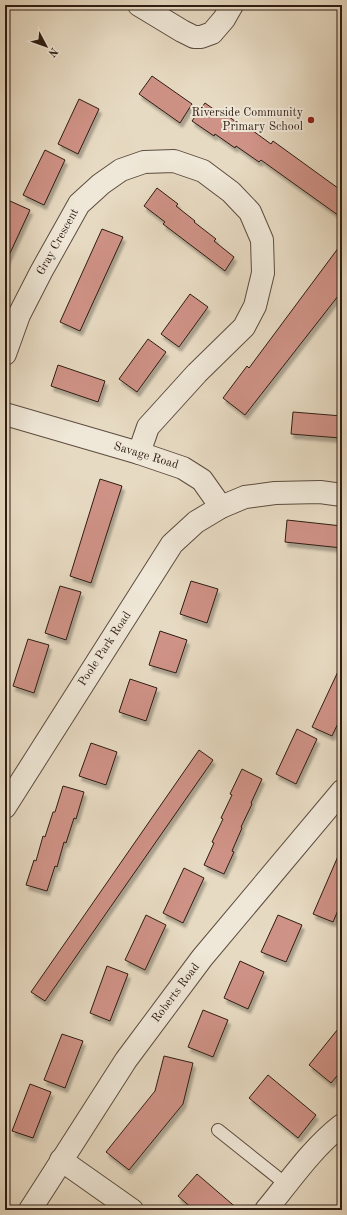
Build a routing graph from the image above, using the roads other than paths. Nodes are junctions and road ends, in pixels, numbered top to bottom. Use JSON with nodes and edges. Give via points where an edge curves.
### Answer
{"nodes":[{"id":1,"x":139,"y":5,"type":"edge"},
{"id":2,"x":232,"y":5,"type":"edge"},
{"id":3,"x":5,"y":354,"type":"edge"},
{"id":4,"x":5,"y":414,"type":"edge"},
{"id":5,"x":139,"y":453,"type":"junction"},
{"id":6,"x":342,"y":495,"type":"edge"},
{"id":7,"x":221,"y":507,"type":"junction"},
{"id":8,"x":342,"y":791,"type":"edge"},
{"id":9,"x":5,"y":807,"type":"edge"},
{"id":10,"x":342,"y":1125,"type":"edge"},
{"id":11,"x":218,"y":1130,"type":"dead end"},
{"id":12,"x":61,"y":1160,"type":"junction"},
{"id":13,"x":287,"y":1185,"type":"junction"},
{"id":14,"x":30,"y":1210,"type":"edge"},
{"id":15,"x":132,"y":1210,"type":"edge"},
{"id":16,"x":266,"y":1210,"type":"edge"}],
"edges":[{"from":1,"to":2,"type":"street","via":[[194,37],[212,34]]},
{"from":3,"to":5,"type":"street","name":"Gray Crescent","via":[[19,315],[40,272],[79,204],[121,170],[144,162],[174,161],[203,171],[231,192],[250,212],[262,240],[263,273],[255,306],[244,327],[197,373],[148,427]]},
{"from":4,"to":5,"type":"street","name":"Savage Road"},
{"from":5,"to":7,"type":"street","name":"Savage Road","via":[[183,468],[202,480]]},
{"from":6,"to":7,"type":"street","via":[[320,492],[274,493],[244,497]]},
{"from":7,"to":9,"type":"street","name":"Poole Park Road","via":[[196,522],[172,544]]},
{"from":8,"to":12,"type":"street","name":"Roberts Road","via":[[202,958],[126,1060]]},
{"from":10,"to":13,"type":"street","via":[[314,1151]]},
{"from":11,"to":13,"type":"lane"},
{"from":12,"to":14,"type":"street","name":"Roberts Road"},
{"from":12,"to":15,"type":"street"},
{"from":13,"to":16,"type":"street"}]}
